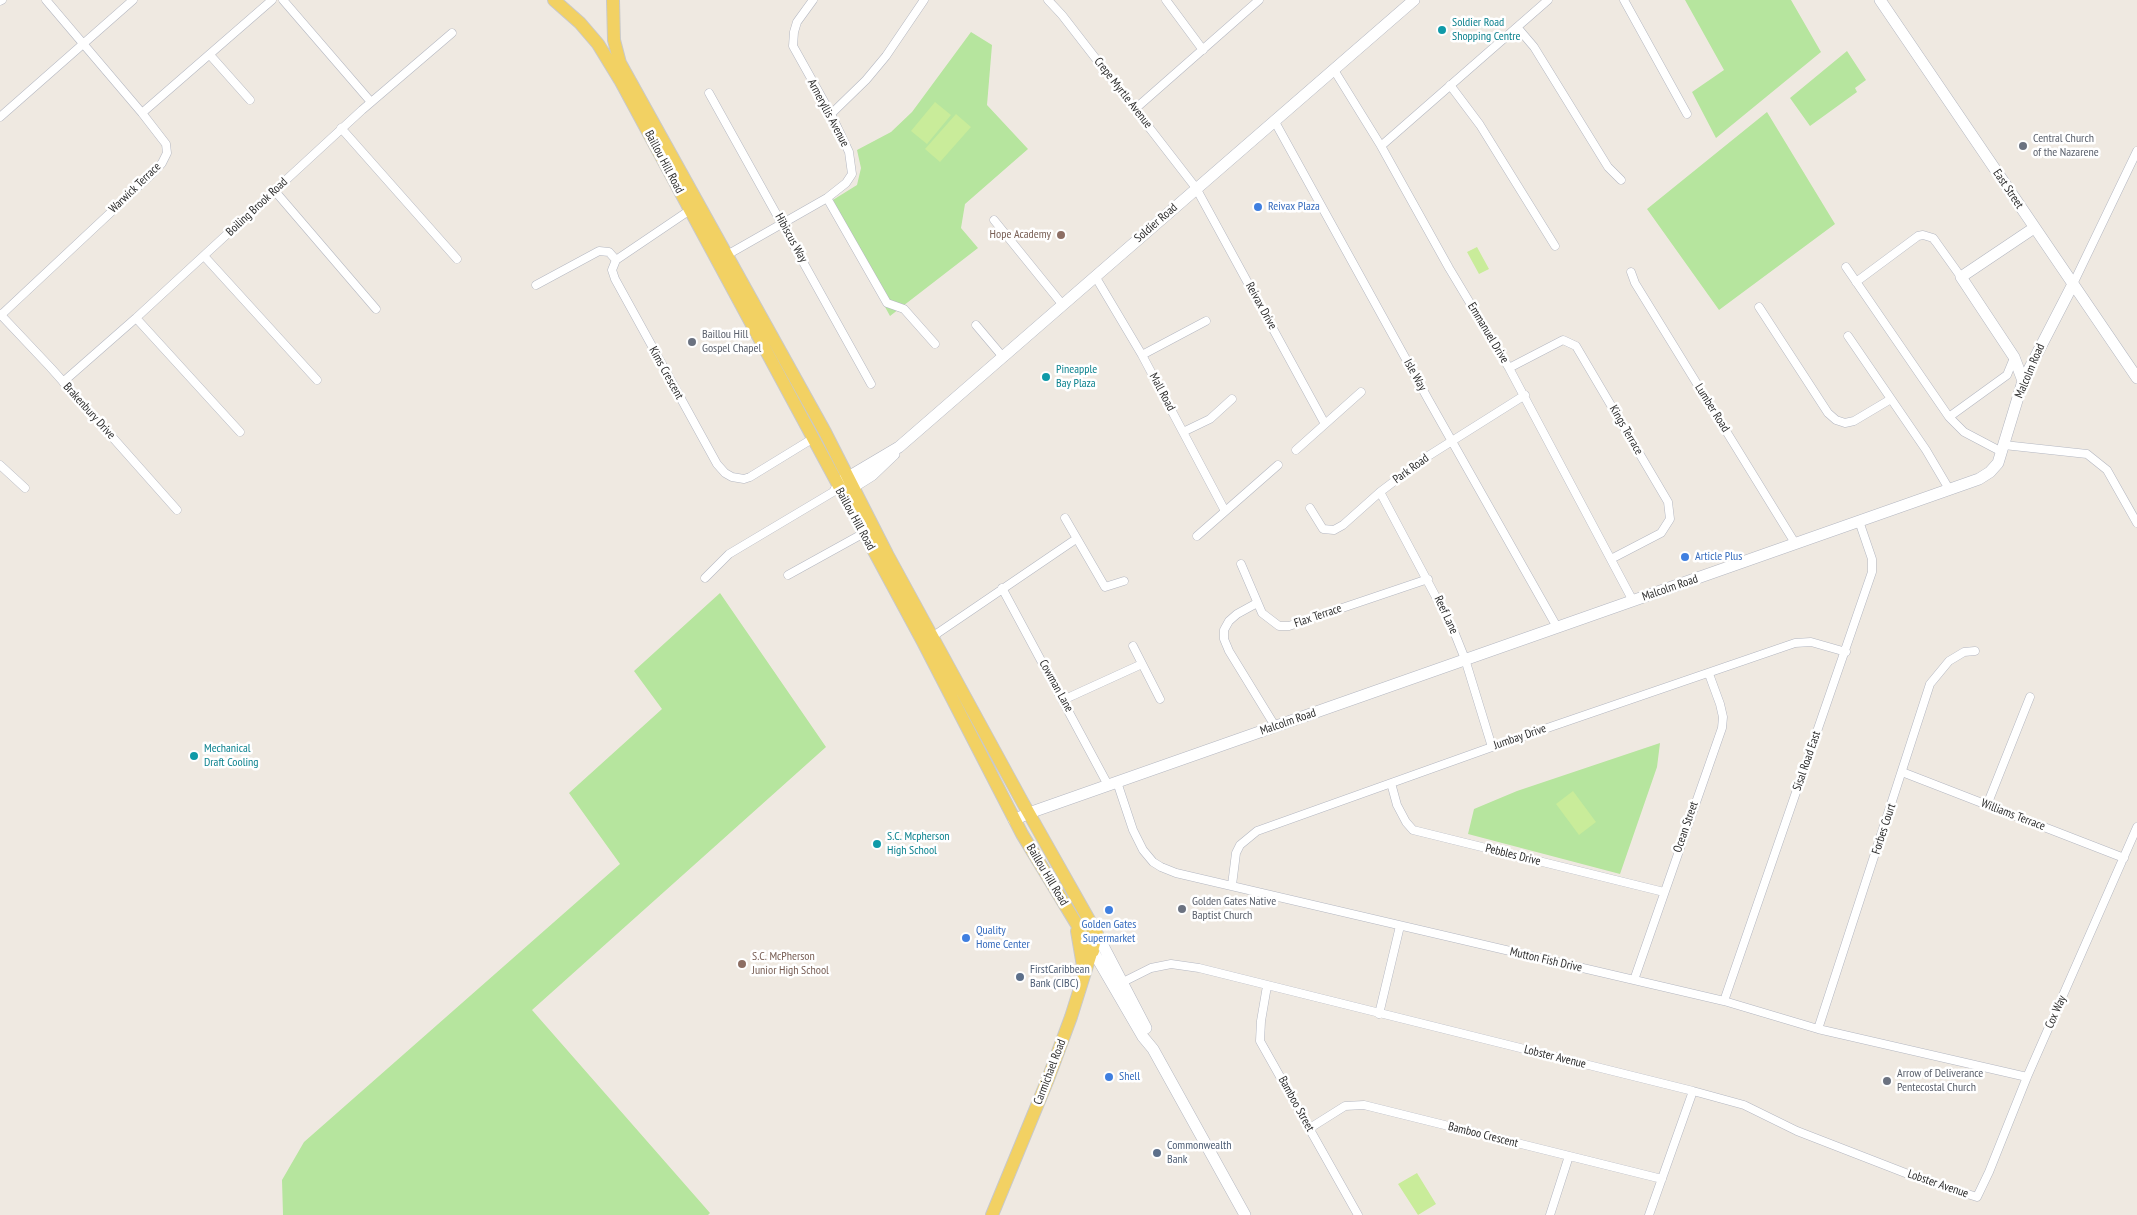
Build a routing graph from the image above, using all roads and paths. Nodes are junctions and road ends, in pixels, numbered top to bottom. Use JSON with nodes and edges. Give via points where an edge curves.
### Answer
{"nodes":[{"id":1,"x":46,"y":0,"type":"edge"},
{"id":2,"x":133,"y":0,"type":"edge"},
{"id":3,"x":272,"y":0,"type":"edge"},
{"id":4,"x":283,"y":0,"type":"edge"},
{"id":5,"x":554,"y":0,"type":"edge"},
{"id":6,"x":613,"y":0,"type":"edge"},
{"id":7,"x":813,"y":0,"type":"edge"},
{"id":8,"x":924,"y":0,"type":"edge"},
{"id":9,"x":1048,"y":0,"type":"edge"},
{"id":10,"x":1166,"y":0,"type":"edge"},
{"id":11,"x":1259,"y":0,"type":"edge"},
{"id":12,"x":1414,"y":0,"type":"edge"},
{"id":13,"x":1548,"y":0,"type":"edge"},
{"id":14,"x":1624,"y":0,"type":"edge"},
{"id":15,"x":1880,"y":0,"type":"edge"},
{"id":16,"x":612,"y":24,"type":"junction"},
{"id":17,"x":1517,"y":26,"type":"junction"},
{"id":18,"x":452,"y":33,"type":"dead end"},
{"id":19,"x":591,"y":36,"type":"junction"},
{"id":20,"x":83,"y":44,"type":"junction"},
{"id":21,"x":1202,"y":50,"type":"junction"},
{"id":22,"x":210,"y":55,"type":"junction"},
{"id":23,"x":1334,"y":70,"type":"junction"},
{"id":24,"x":1450,"y":85,"type":"junction"},
{"id":25,"x":709,"y":93,"type":"dead end"},
{"id":26,"x":250,"y":100,"type":"dead end"},
{"id":27,"x":371,"y":102,"type":"junction"},
{"id":28,"x":1136,"y":109,"type":"junction"},
{"id":29,"x":142,"y":113,"type":"junction"},
{"id":30,"x":831,"y":114,"type":"junction"},
{"id":31,"x":1687,"y":114,"type":"dead end"},
{"id":32,"x":0,"y":117,"type":"edge"},
{"id":33,"x":1275,"y":122,"type":"junction"},
{"id":34,"x":341,"y":128,"type":"junction"},
{"id":35,"x":1381,"y":146,"type":"junction"},
{"id":36,"x":2137,"y":151,"type":"edge"},
{"id":37,"x":1621,"y":180,"type":"dead end"},
{"id":38,"x":1196,"y":188,"type":"junction"},
{"id":39,"x":274,"y":190,"type":"junction"},
{"id":40,"x":827,"y":198,"type":"junction"},
{"id":41,"x":690,"y":210,"type":"junction"},
{"id":42,"x":994,"y":220,"type":"dead end"},
{"id":43,"x":782,"y":222,"type":"junction"},
{"id":44,"x":2034,"y":228,"type":"junction"},
{"id":45,"x":1555,"y":246,"type":"dead end"},
{"id":46,"x":727,"y":255,"type":"junction"},
{"id":47,"x":204,"y":256,"type":"junction"},
{"id":48,"x":457,"y":259,"type":"dead end"},
{"id":49,"x":616,"y":260,"type":"junction"},
{"id":50,"x":1846,"y":267,"type":"dead end"},
{"id":51,"x":1631,"y":272,"type":"dead end"},
{"id":52,"x":1095,"y":276,"type":"junction"},
{"id":53,"x":1961,"y":277,"type":"junction"},
{"id":54,"x":1856,"y":282,"type":"junction"},
{"id":55,"x":2073,"y":284,"type":"junction"},
{"id":56,"x":536,"y":285,"type":"dead end"},
{"id":57,"x":1062,"y":304,"type":"junction"},
{"id":58,"x":1759,"y":307,"type":"dead end"},
{"id":59,"x":376,"y":309,"type":"dead end"},
{"id":60,"x":0,"y":314,"type":"edge"},
{"id":61,"x":136,"y":318,"type":"junction"},
{"id":62,"x":1206,"y":321,"type":"dead end"},
{"id":63,"x":976,"y":325,"type":"dead end"},
{"id":64,"x":1848,"y":336,"type":"dead end"},
{"id":65,"x":936,"y":344,"type":"dead end"},
{"id":66,"x":1142,"y":355,"type":"junction"},
{"id":67,"x":1003,"y":357,"type":"junction"},
{"id":68,"x":2014,"y":357,"type":"junction"},
{"id":69,"x":1510,"y":368,"type":"junction"},
{"id":70,"x":2137,"y":378,"type":"edge"},
{"id":71,"x":317,"y":380,"type":"dead end"},
{"id":72,"x":64,"y":382,"type":"junction"},
{"id":73,"x":2023,"y":382,"type":"junction"},
{"id":74,"x":871,"y":384,"type":"dead end"},
{"id":75,"x":1361,"y":392,"type":"dead end"},
{"id":76,"x":1525,"y":395,"type":"junction"},
{"id":77,"x":1232,"y":399,"type":"dead end"},
{"id":78,"x":1891,"y":399,"type":"junction"},
{"id":79,"x":1949,"y":417,"type":"junction"},
{"id":80,"x":1326,"y":424,"type":"junction"},
{"id":81,"x":240,"y":432,"type":"dead end"},
{"id":82,"x":1183,"y":432,"type":"junction"},
{"id":83,"x":812,"y":439,"type":"junction"},
{"id":84,"x":1452,"y":440,"type":"junction"},
{"id":85,"x":2003,"y":449,"type":"junction"},
{"id":86,"x":1296,"y":450,"type":"dead end"},
{"id":87,"x":0,"y":465,"type":"edge"},
{"id":88,"x":1278,"y":465,"type":"dead end"},
{"id":89,"x":851,"y":483,"type":"junction"},
{"id":90,"x":25,"y":488,"type":"dead end"},
{"id":91,"x":1949,"y":489,"type":"junction"},
{"id":92,"x":837,"y":490,"type":"junction"},
{"id":93,"x":1380,"y":492,"type":"junction"},
{"id":94,"x":1310,"y":508,"type":"dead end"},
{"id":95,"x":177,"y":510,"type":"dead end"},
{"id":96,"x":1225,"y":511,"type":"junction"},
{"id":97,"x":1065,"y":518,"type":"dead end"},
{"id":98,"x":1859,"y":521,"type":"junction"},
{"id":99,"x":2137,"y":523,"type":"edge"},
{"id":100,"x":864,"y":533,"type":"junction"},
{"id":101,"x":1196,"y":536,"type":"dead end"},
{"id":102,"x":1076,"y":540,"type":"junction"},
{"id":103,"x":1795,"y":544,"type":"junction"},
{"id":104,"x":1611,"y":559,"type":"junction"},
{"id":105,"x":1241,"y":564,"type":"dead end"},
{"id":106,"x":788,"y":576,"type":"dead end"},
{"id":107,"x":705,"y":578,"type":"dead end"},
{"id":108,"x":1428,"y":579,"type":"junction"},
{"id":109,"x":1124,"y":581,"type":"dead end"},
{"id":110,"x":1002,"y":588,"type":"junction"},
{"id":111,"x":1632,"y":601,"type":"junction"},
{"id":112,"x":1257,"y":603,"type":"junction"},
{"id":113,"x":1558,"y":627,"type":"junction"},
{"id":114,"x":928,"y":639,"type":"junction"},
{"id":115,"x":1134,"y":646,"type":"dead end"},
{"id":116,"x":1975,"y":650,"type":"dead end"},
{"id":117,"x":1846,"y":652,"type":"junction"},
{"id":118,"x":1465,"y":660,"type":"junction"},
{"id":119,"x":1142,"y":664,"type":"junction"},
{"id":120,"x":1709,"y":674,"type":"junction"},
{"id":121,"x":2030,"y":697,"type":"dead end"},
{"id":122,"x":1160,"y":699,"type":"dead end"},
{"id":123,"x":1064,"y":700,"type":"junction"},
{"id":124,"x":1275,"y":726,"type":"junction"},
{"id":125,"x":1492,"y":747,"type":"junction"},
{"id":126,"x":1902,"y":772,"type":"junction"},
{"id":127,"x":1391,"y":783,"type":"junction"},
{"id":128,"x":1113,"y":784,"type":"junction"},
{"id":129,"x":1987,"y":805,"type":"junction"},
{"id":130,"x":1029,"y":813,"type":"junction"},
{"id":131,"x":1014,"y":820,"type":"junction"},
{"id":132,"x":2137,"y":827,"type":"edge"},
{"id":133,"x":2124,"y":858,"type":"junction"},
{"id":134,"x":1232,"y":885,"type":"junction"},
{"id":135,"x":1664,"y":892,"type":"junction"},
{"id":136,"x":1076,"y":925,"type":"junction"},
{"id":137,"x":1400,"y":926,"type":"junction"},
{"id":138,"x":1097,"y":934,"type":"junction"},
{"id":139,"x":1093,"y":951,"type":"junction"},
{"id":140,"x":1084,"y":975,"type":"junction"},
{"id":141,"x":1634,"y":980,"type":"junction"},
{"id":142,"x":1123,"y":982,"type":"junction"},
{"id":143,"x":1267,"y":986,"type":"junction"},
{"id":144,"x":1724,"y":1001,"type":"junction"},
{"id":145,"x":1379,"y":1014,"type":"junction"},
{"id":146,"x":1818,"y":1028,"type":"junction"},
{"id":147,"x":1150,"y":1044,"type":"junction"},
{"id":148,"x":2027,"y":1076,"type":"junction"},
{"id":149,"x":1693,"y":1091,"type":"junction"},
{"id":150,"x":1310,"y":1128,"type":"junction"},
{"id":151,"x":1569,"y":1156,"type":"junction"},
{"id":152,"x":1662,"y":1179,"type":"junction"},
{"id":153,"x":1977,"y":1197,"type":"joint"},
{"id":154,"x":992,"y":1215,"type":"edge"},
{"id":155,"x":1245,"y":1215,"type":"edge"},
{"id":156,"x":1358,"y":1215,"type":"edge"},
{"id":157,"x":1550,"y":1215,"type":"edge"},
{"id":158,"x":1649,"y":1215,"type":"edge"}],
"edges":[{"from":1,"to":20,"type":"street","name":"Warwick Terrace"},
{"from":2,"to":20,"type":"street"},
{"from":3,"to":22,"type":"street"},
{"from":4,"to":27,"type":"street"},
{"from":5,"to":19,"type":"main road","name":"Baillou Hill Road"},
{"from":6,"to":16,"type":"main road","name":"Baillou Hill Road"},
{"from":7,"to":30,"type":"street","name":"Armeryllis Avenue","via":[[798,22],[793,46]]},
{"from":8,"to":30,"type":"street","via":[[886,56]]},
{"from":9,"to":28,"type":"street","name":"Crepe Myrtle Avenue"},
{"from":10,"to":21,"type":"street"},
{"from":11,"to":21,"type":"street"},
{"from":12,"to":23,"type":"main road","name":"Soldier Road"},
{"from":13,"to":17,"type":"street"},
{"from":14,"to":31,"type":"street"},
{"from":15,"to":44,"type":"main road","name":"East Street"},
{"from":16,"to":19,"type":"main road"},
{"from":16,"to":46,"type":"main road","name":"Baillou Hill Road","via":[[620,63]]},
{"from":17,"to":24,"type":"street"},
{"from":17,"to":37,"type":"street","via":[[1608,167]]},
{"from":18,"to":27,"type":"street","name":"Boiling Brook Road"},
{"from":19,"to":41,"type":"main road","name":"Baillou Hill Road","via":[[616,72]]},
{"from":20,"to":29,"type":"street","name":"Warwick Terrace"},
{"from":20,"to":32,"type":"street"},
{"from":21,"to":28,"type":"street"},
{"from":22,"to":26,"type":"street"},
{"from":22,"to":29,"type":"street"},
{"from":23,"to":33,"type":"main road","name":"Soldier Road"},
{"from":23,"to":35,"type":"street","name":"Emmanuel Drive"},
{"from":24,"to":35,"type":"street"},
{"from":24,"to":45,"type":"street","via":[[1480,125]]},
{"from":25,"to":43,"type":"street","name":"Hibiscus Way"},
{"from":27,"to":34,"type":"street","name":"Boiling Brook Road"},
{"from":28,"to":38,"type":"street","name":"Crepe Myrtle Avenue"},
{"from":29,"to":60,"type":"street","name":"Warwick Terrace","via":[[166,144],[167,153],[162,163]]},
{"from":30,"to":40,"type":"street","name":"Armeryllis Avenue","via":[[848,152],[852,174]]},
{"from":33,"to":38,"type":"main road","name":"Soldier Road"},
{"from":33,"to":84,"type":"street","name":"Isle Way"},
{"from":34,"to":39,"type":"street","name":"Boiling Brook Road"},
{"from":34,"to":48,"type":"street"},
{"from":35,"to":69,"type":"street","name":"Emmanuel Drive"},
{"from":36,"to":55,"type":"street","name":"Malcolm Road"},
{"from":38,"to":52,"type":"main road","name":"Soldier Road"},
{"from":38,"to":80,"type":"street","name":"Reivax Drive"},
{"from":39,"to":47,"type":"street","name":"Boiling Brook Road"},
{"from":39,"to":59,"type":"street"},
{"from":40,"to":43,"type":"street","name":"Armeryllis Avenue"},
{"from":40,"to":65,"type":"street","via":[[887,303],[904,309]]},
{"from":41,"to":49,"type":"street"},
{"from":41,"to":83,"type":"main road","name":"Baillou Hill Road"},
{"from":42,"to":57,"type":"street"},
{"from":43,"to":46,"type":"street","name":"Armeryllis Avenue"},
{"from":43,"to":74,"type":"street","name":"Hibiscus Way"},
{"from":44,"to":53,"type":"main road"},
{"from":44,"to":55,"type":"main road","name":"East Street"},
{"from":46,"to":89,"type":"main road","name":"Baillou Hill Road"},
{"from":47,"to":61,"type":"street","name":"Boiling Brook Road"},
{"from":47,"to":71,"type":"street"},
{"from":49,"to":56,"type":"street","via":[[609,252],[599,251]]},
{"from":49,"to":83,"type":"street","name":"Kims Crescent","via":[[612,270],[615,279],[717,464],[725,473],[744,479],[750,477]]},
{"from":50,"to":54,"type":"street"},
{"from":51,"to":103,"type":"street","name":"Lumber Road"},
{"from":52,"to":57,"type":"main road","name":"Soldier Road"},
{"from":52,"to":66,"type":"street","name":"Mall Road"},
{"from":53,"to":54,"type":"street","via":[[1933,238],[1918,236]]},
{"from":53,"to":68,"type":"main road"},
{"from":54,"to":79,"type":"street"},
{"from":55,"to":70,"type":"main road","name":"East Street"},
{"from":55,"to":73,"type":"main road","name":"Malcolm Road"},
{"from":57,"to":67,"type":"main road","name":"Soldier Road"},
{"from":58,"to":78,"type":"street","via":[[1828,413],[1836,420],[1854,421]]},
{"from":60,"to":72,"type":"street","name":"Brakenbury Drive"},
{"from":61,"to":72,"type":"street","name":"Boiling Brook Road"},
{"from":61,"to":81,"type":"street"},
{"from":62,"to":66,"type":"street"},
{"from":63,"to":67,"type":"street"},
{"from":64,"to":78,"type":"street"},
{"from":66,"to":82,"type":"street","name":"Mall Road"},
{"from":67,"to":89,"type":"main road","name":"Soldier Road","via":[[899,447]]},
{"from":68,"to":73,"type":"main road"},
{"from":68,"to":79,"type":"street","via":[[2007,375]]},
{"from":69,"to":76,"type":"street","name":"Emmanuel Drive"},
{"from":69,"to":104,"type":"street","name":"Kings Terrace","via":[[1563,340],[1576,346],[1668,502],[1670,519],[1661,532]]},
{"from":72,"to":95,"type":"street","name":"Brakenbury Drive"},
{"from":73,"to":85,"type":"main road","name":"Malcolm Road"},
{"from":75,"to":80,"type":"street"},
{"from":76,"to":84,"type":"street","name":"Park Road"},
{"from":76,"to":104,"type":"street","name":"Emmanuel Drive"},
{"from":77,"to":82,"type":"street","via":[[1210,419]]},
{"from":78,"to":91,"type":"street"},
{"from":79,"to":85,"type":"street","via":[[1964,432]]},
{"from":80,"to":86,"type":"street"},
{"from":82,"to":96,"type":"street","name":"Mall Road"},
{"from":83,"to":92,"type":"main road","name":"Baillou Hill Road"},
{"from":84,"to":93,"type":"street","name":"Park Road"},
{"from":84,"to":113,"type":"street","name":"Isle Way"},
{"from":85,"to":91,"type":"main road","name":"Malcolm Road","via":[[1998,463],[1990,472]]},
{"from":85,"to":99,"type":"street","via":[[2087,454],[2107,470]]},
{"from":87,"to":90,"type":"street"},
{"from":88,"to":96,"type":"street"},
{"from":89,"to":92,"type":"main road","name":"Soldier Road"},
{"from":89,"to":114,"type":"main road","name":"Baillou Hill Road"},
{"from":91,"to":98,"type":"main road","name":"Malcolm Road"},
{"from":92,"to":100,"type":"main road","name":"Baillou Hill Road"},
{"from":92,"to":107,"type":"street","via":[[729,554]]},
{"from":93,"to":94,"type":"street","name":"Park Road","via":[[1334,530],[1323,529]]},
{"from":93,"to":108,"type":"street","name":"Reef Lane"},
{"from":96,"to":101,"type":"street"},
{"from":97,"to":102,"type":"street"},
{"from":98,"to":103,"type":"main road","name":"Malcolm Road"},
{"from":98,"to":117,"type":"street","name":"Sisal Road East","via":[[1872,559],[1872,572]]},
{"from":100,"to":106,"type":"street"},
{"from":100,"to":114,"type":"main road","name":"Baillou Hill Road"},
{"from":102,"to":109,"type":"street","via":[[1104,587]]},
{"from":102,"to":110,"type":"street"},
{"from":103,"to":111,"type":"main road","name":"Malcolm Road"},
{"from":104,"to":111,"type":"street","name":"Emmanuel Drive"},
{"from":105,"to":112,"type":"street","name":"Flax Terrace"},
{"from":108,"to":112,"type":"street","name":"Flax Terrace","via":[[1290,626],[1279,626],[1271,621]]},
{"from":108,"to":118,"type":"street","name":"Reef Lane"},
{"from":110,"to":114,"type":"street"},
{"from":110,"to":123,"type":"street","name":"Cowman Lane"},
{"from":111,"to":113,"type":"main road","name":"Malcolm Road"},
{"from":112,"to":124,"type":"street","via":[[1229,621],[1224,639]]},
{"from":113,"to":118,"type":"main road","name":"Malcolm Road"},
{"from":114,"to":130,"type":"main road","name":"Baillou Hill Road"},
{"from":114,"to":131,"type":"main road","name":"Baillou Hill Road"},
{"from":115,"to":119,"type":"street"},
{"from":116,"to":126,"type":"street","name":"Forbes Court","via":[[1949,661],[1930,684]]},
{"from":117,"to":120,"type":"street","name":"Jumbay Drive","via":[[1811,642],[1795,643]]},
{"from":117,"to":144,"type":"street","name":"Sisal Road East"},
{"from":118,"to":124,"type":"main road","name":"Malcolm Road"},
{"from":118,"to":125,"type":"street","name":"Reef Lane"},
{"from":119,"to":122,"type":"street"},
{"from":119,"to":123,"type":"street"},
{"from":120,"to":125,"type":"street","name":"Jumbay Drive"},
{"from":120,"to":135,"type":"street","name":"Ocean Street","via":[[1720,704],[1722,728]]},
{"from":121,"to":129,"type":"street"},
{"from":123,"to":128,"type":"street","name":"Cowman Lane"},
{"from":124,"to":128,"type":"main road","name":"Malcolm Road"},
{"from":125,"to":127,"type":"street","name":"Jumbay Drive"},
{"from":126,"to":129,"type":"street","name":"Williams Terrace"},
{"from":126,"to":146,"type":"street","name":"Forbes Court"},
{"from":127,"to":134,"type":"street","name":"Jumbay Drive","via":[[1248,836],[1236,853]]},
{"from":127,"to":135,"type":"street","name":"Pebbles Drive","via":[[1397,804],[1413,830]]},
{"from":128,"to":130,"type":"main road","name":"Malcolm Road"},
{"from":128,"to":134,"type":"street","name":"Mutton Fish Drive","via":[[1143,850],[1153,862],[1176,873]]},
{"from":129,"to":133,"type":"street","name":"Williams Terrace"},
{"from":130,"to":131,"type":"main road","name":"Malcolm Road"},
{"from":130,"to":138,"type":"main road","name":"Baillou Hill Road"},
{"from":131,"to":136,"type":"main road","name":"Baillou Hill Road"},
{"from":132,"to":133,"type":"street","name":"Cox Way"},
{"from":133,"to":148,"type":"street","name":"Cox Way"},
{"from":134,"to":137,"type":"street","name":"Mutton Fish Drive"},
{"from":135,"to":141,"type":"street","name":"Ocean Street"},
{"from":136,"to":139,"type":"main road","name":"Baillou Hill Road"},
{"from":136,"to":140,"type":"main road","name":"Carmichael Road"},
{"from":137,"to":141,"type":"street","name":"Mutton Fish Drive"},
{"from":137,"to":145,"type":"street"},
{"from":138,"to":139,"type":"main road"},
{"from":138,"to":142,"type":"main road","name":"Baillou Hill Road"},
{"from":139,"to":140,"type":"main road"},
{"from":139,"to":147,"type":"main road","name":"Baillou Hill Road"},
{"from":140,"to":154,"type":"main road","name":"Carmichael Road","via":[[1031,1125]]},
{"from":141,"to":144,"type":"street","name":"Mutton Fish Drive"},
{"from":142,"to":143,"type":"street","name":"Lobster Avenue","via":[[1151,968],[1172,964]]},
{"from":142,"to":147,"type":"main road","name":"Baillou Hill Road","via":[[1149,1034]]},
{"from":143,"to":145,"type":"street","name":"Lobster Avenue"},
{"from":143,"to":150,"type":"street","name":"Bamboo Street","via":[[1260,1041]]},
{"from":144,"to":146,"type":"street","name":"Mutton Fish Drive"},
{"from":145,"to":149,"type":"street","name":"Lobster Avenue"},
{"from":146,"to":148,"type":"street","name":"Mutton Fish Drive"},
{"from":147,"to":155,"type":"main road","name":"Baillou Hill Road"},
{"from":148,"to":153,"type":"street","name":"Cox Way"},
{"from":149,"to":152,"type":"street"},
{"from":149,"to":153,"type":"street","name":"Lobster Avenue","via":[[1744,1105],[1797,1131],[1926,1181]]},
{"from":150,"to":151,"type":"street","name":"Bamboo Crescent","via":[[1345,1106],[1364,1105]]},
{"from":150,"to":156,"type":"street","name":"Bamboo Street"},
{"from":151,"to":152,"type":"street","name":"Bamboo Crescent"},
{"from":151,"to":157,"type":"street"},
{"from":152,"to":158,"type":"street"}]}
